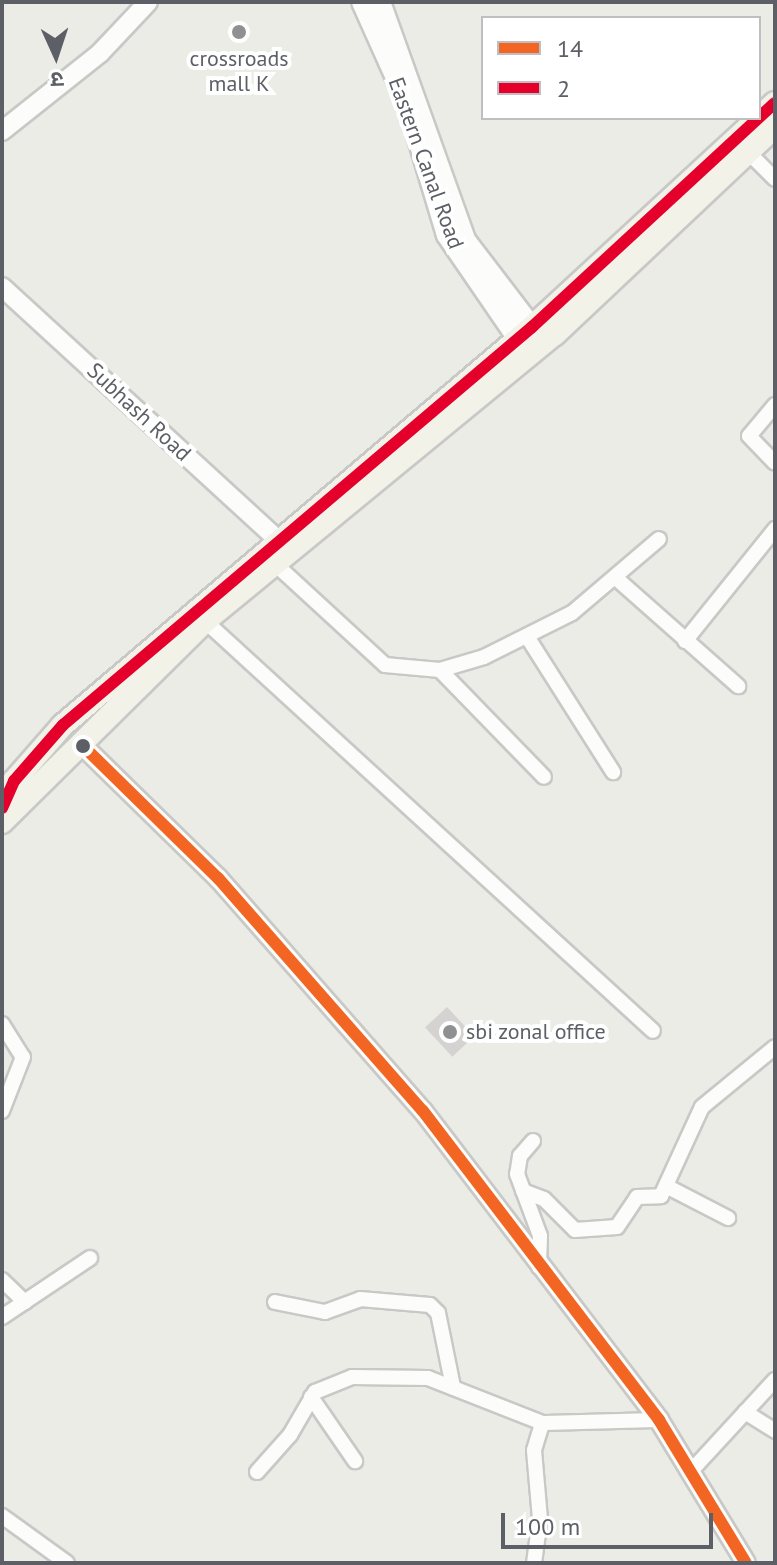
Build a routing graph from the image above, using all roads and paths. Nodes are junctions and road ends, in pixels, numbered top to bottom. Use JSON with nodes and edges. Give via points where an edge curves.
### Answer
{"nodes":[{"id":1,"x":148,"y":2,"type":"edge"},
{"id":2,"x":362,"y":2,"type":"edge"},
{"id":3,"x":380,"y":2,"type":"edge"},
{"id":4,"x":758,"y":120,"type":"edge"},
{"id":5,"x":775,"y":127,"type":"edge"},
{"id":6,"x":2,"y":131,"type":"edge"},
{"id":7,"x":748,"y":152,"type":"junction"},
{"id":8,"x":775,"y":179,"type":"edge"},
{"id":9,"x":2,"y":287,"type":"edge"},
{"id":10,"x":531,"y":341,"type":"junction"},
{"id":11,"x":775,"y":405,"type":"edge"},
{"id":12,"x":775,"y":463,"type":"edge"},
{"id":13,"x":775,"y":529,"type":"edge"},
{"id":14,"x":276,"y":538,"type":"junction"},
{"id":15,"x":659,"y":539,"type":"dead end"},
{"id":16,"x":273,"y":562,"type":"junction"},
{"id":17,"x":617,"y":579,"type":"junction"},
{"id":18,"x":205,"y":621,"type":"junction"},
{"id":19,"x":528,"y":638,"type":"junction"},
{"id":20,"x":685,"y":641,"type":"junction"},
{"id":21,"x":440,"y":670,"type":"junction"},
{"id":22,"x":738,"y":686,"type":"dead end"},
{"id":23,"x":105,"y":720,"type":"junction"},
{"id":24,"x":62,"y":728,"type":"junction"},
{"id":25,"x":81,"y":747,"type":"junction"},
{"id":26,"x":102,"y":767,"type":"junction"},
{"id":27,"x":613,"y":772,"type":"dead end"},
{"id":28,"x":544,"y":777,"type":"dead end"},
{"id":29,"x":2,"y":808,"type":"edge"},
{"id":30,"x":2,"y":822,"type":"edge"},
{"id":31,"x":2,"y":1024,"type":"edge"},
{"id":32,"x":653,"y":1031,"type":"dead end"},
{"id":33,"x":774,"y":1049,"type":"edge"},
{"id":34,"x":2,"y":1111,"type":"edge"},
{"id":35,"x":533,"y":1141,"type":"dead end"},
{"id":36,"x":523,"y":1191,"type":"junction"},
{"id":37,"x":662,"y":1191,"type":"junction"},
{"id":38,"x":728,"y":1218,"type":"dead end"},
{"id":39,"x":90,"y":1258,"type":"dead end"},
{"id":40,"x":539,"y":1267,"type":"junction"},
{"id":41,"x":2,"y":1280,"type":"edge"},
{"id":42,"x":25,"y":1302,"type":"junction"},
{"id":43,"x":275,"y":1302,"type":"dead end"},
{"id":44,"x":2,"y":1317,"type":"edge"},
{"id":45,"x":775,"y":1380,"type":"edge"},
{"id":46,"x":453,"y":1387,"type":"junction"},
{"id":47,"x":311,"y":1397,"type":"junction"},
{"id":48,"x":745,"y":1412,"type":"junction"},
{"id":49,"x":659,"y":1420,"type":"junction"},
{"id":50,"x":542,"y":1423,"type":"junction"},
{"id":51,"x":775,"y":1431,"type":"edge"},
{"id":52,"x":355,"y":1461,"type":"dead end"},
{"id":53,"x":691,"y":1471,"type":"junction"},
{"id":54,"x":257,"y":1472,"type":"dead end"},
{"id":55,"x":2,"y":1516,"type":"edge"},
{"id":56,"x":67,"y":1563,"type":"edge"},
{"id":57,"x":534,"y":1563,"type":"edge"},
{"id":58,"x":746,"y":1563,"type":"edge"}],
"edges":[{"from":1,"to":6,"type":"street","via":[[100,53]]},
{"from":2,"to":10,"type":"main road","name":"Eastern Canal Road","via":[[407,102],[447,235]]},
{"from":3,"to":10,"type":"main road","name":"Eastern Canal Road","via":[[465,240]]},
{"from":4,"to":10,"type":"main road"},
{"from":5,"to":7,"type":"main road"},
{"from":7,"to":8,"type":"street"},
{"from":7,"to":10,"type":"main road"},
{"from":9,"to":14,"type":"street","name":"Subhash Road"},
{"from":10,"to":14,"type":"main road"},
{"from":10,"to":16,"type":"main road"},
{"from":11,"to":12,"type":"street","via":[[749,436]]},
{"from":13,"to":20,"type":"street"},
{"from":14,"to":24,"type":"main road"},
{"from":15,"to":17,"type":"street"},
{"from":16,"to":18,"type":"main road"},
{"from":16,"to":21,"type":"street","via":[[372,656],[401,670]]},
{"from":17,"to":19,"type":"street"},
{"from":17,"to":20,"type":"street"},
{"from":18,"to":23,"type":"main road"},
{"from":18,"to":32,"type":"street"},
{"from":19,"to":21,"type":"street"},
{"from":19,"to":27,"type":"street"},
{"from":20,"to":22,"type":"street"},
{"from":21,"to":28,"type":"street"},
{"from":23,"to":25,"type":"main road"},
{"from":23,"to":26,"type":"street"},
{"from":24,"to":25,"type":"main road","via":[[86,726]]},
{"from":24,"to":29,"type":"main road","via":[[14,781]]},
{"from":25,"to":26,"type":"street"},
{"from":25,"to":30,"type":"main road"},
{"from":26,"to":40,"type":"street","via":[[218,878],[383,1062]]},
{"from":31,"to":34,"type":"street","via":[[23,1057]]},
{"from":33,"to":37,"type":"street","via":[[702,1107]]},
{"from":35,"to":36,"type":"street","via":[[517,1164]]},
{"from":36,"to":37,"type":"street","via":[[587,1233],[617,1227],[640,1196]]},
{"from":36,"to":40,"type":"street","via":[[540,1236]]},
{"from":37,"to":38,"type":"street"},
{"from":39,"to":42,"type":"street"},
{"from":40,"to":49,"type":"street"},
{"from":41,"to":42,"type":"street"},
{"from":42,"to":44,"type":"street"},
{"from":43,"to":46,"type":"street","via":[[325,1312],[360,1299],[430,1305],[438,1313]]},
{"from":45,"to":48,"type":"street"},
{"from":46,"to":47,"type":"street","via":[[414,1376],[365,1375]]},
{"from":46,"to":50,"type":"street"},
{"from":47,"to":52,"type":"street"},
{"from":47,"to":54,"type":"street","via":[[290,1435]]},
{"from":48,"to":51,"type":"street"},
{"from":48,"to":53,"type":"street"},
{"from":49,"to":50,"type":"street"},
{"from":49,"to":53,"type":"street"},
{"from":50,"to":57,"type":"street","via":[[534,1450],[540,1519]]},
{"from":53,"to":58,"type":"street"},
{"from":55,"to":56,"type":"street"}]}
